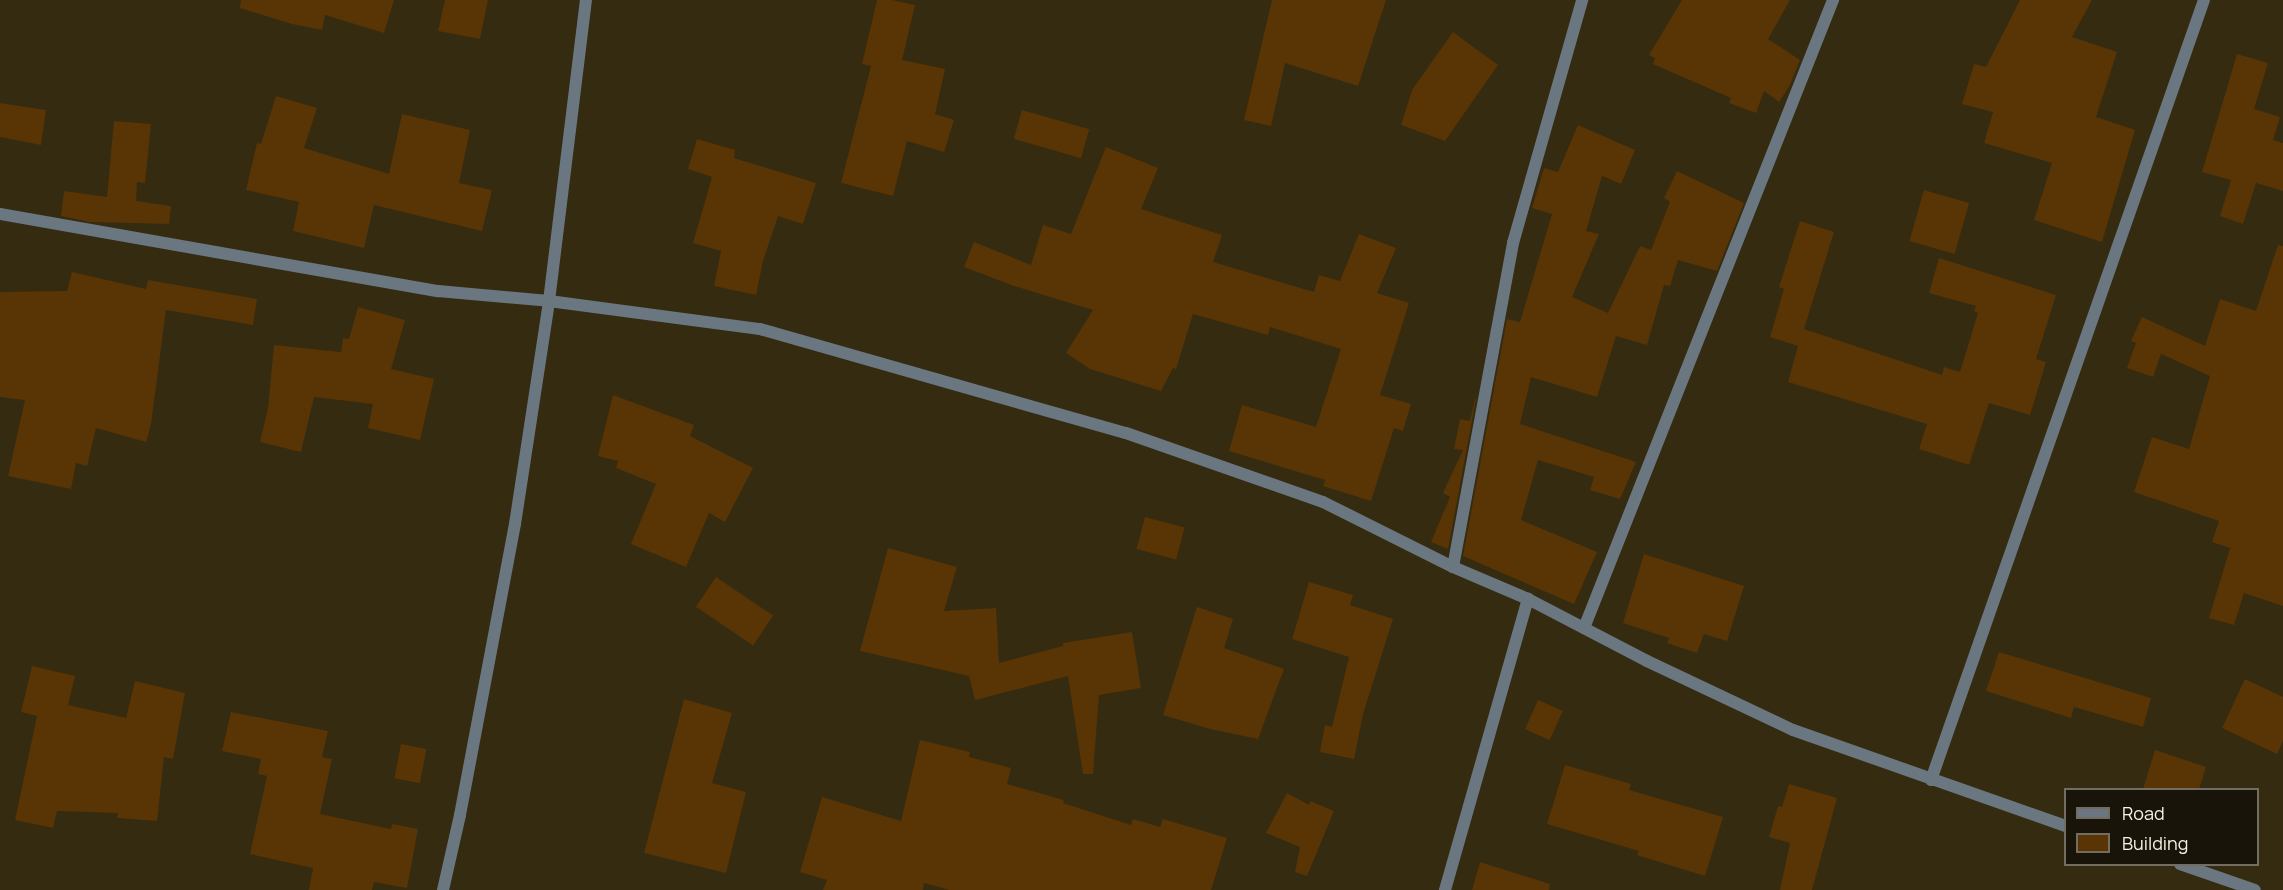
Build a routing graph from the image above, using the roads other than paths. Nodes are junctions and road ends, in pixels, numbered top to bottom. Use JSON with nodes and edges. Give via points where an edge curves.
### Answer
{"nodes":[{"id":1,"x":586,"y":0,"type":"edge"},
{"id":2,"x":1582,"y":0,"type":"edge"},
{"id":3,"x":1833,"y":0,"type":"edge"},
{"id":4,"x":2204,"y":0,"type":"edge"},
{"id":5,"x":0,"y":214,"type":"edge"},
{"id":6,"x":549,"y":301,"type":"junction"},
{"id":7,"x":1453,"y":567,"type":"junction"},
{"id":8,"x":1528,"y":599,"type":"junction"},
{"id":9,"x":1584,"y":628,"type":"junction"},
{"id":10,"x":1931,"y":780,"type":"junction"},
{"id":11,"x":2064,"y":824,"type":"edge"},
{"id":12,"x":2186,"y":866,"type":"edge"},
{"id":13,"x":443,"y":890,"type":"edge"},
{"id":14,"x":1445,"y":890,"type":"edge"},
{"id":15,"x":2255,"y":890,"type":"edge"}],
"edges":[{"from":1,"to":6,"type":"street"},
{"from":2,"to":7,"type":"street","via":[[1513,243]]},
{"from":3,"to":9,"type":"street"},
{"from":4,"to":10,"type":"street"},
{"from":5,"to":6,"type":"street","via":[[438,291]]},
{"from":6,"to":7,"type":"street","via":[[760,329],[1126,433],[1323,502]]},
{"from":6,"to":13,"type":"street","via":[[513,536]]},
{"from":7,"to":8,"type":"street"},
{"from":8,"to":9,"type":"street"},
{"from":8,"to":14,"type":"street"},
{"from":9,"to":10,"type":"street","via":[[1793,730]]},
{"from":10,"to":11,"type":"street"},
{"from":12,"to":15,"type":"street"}]}
